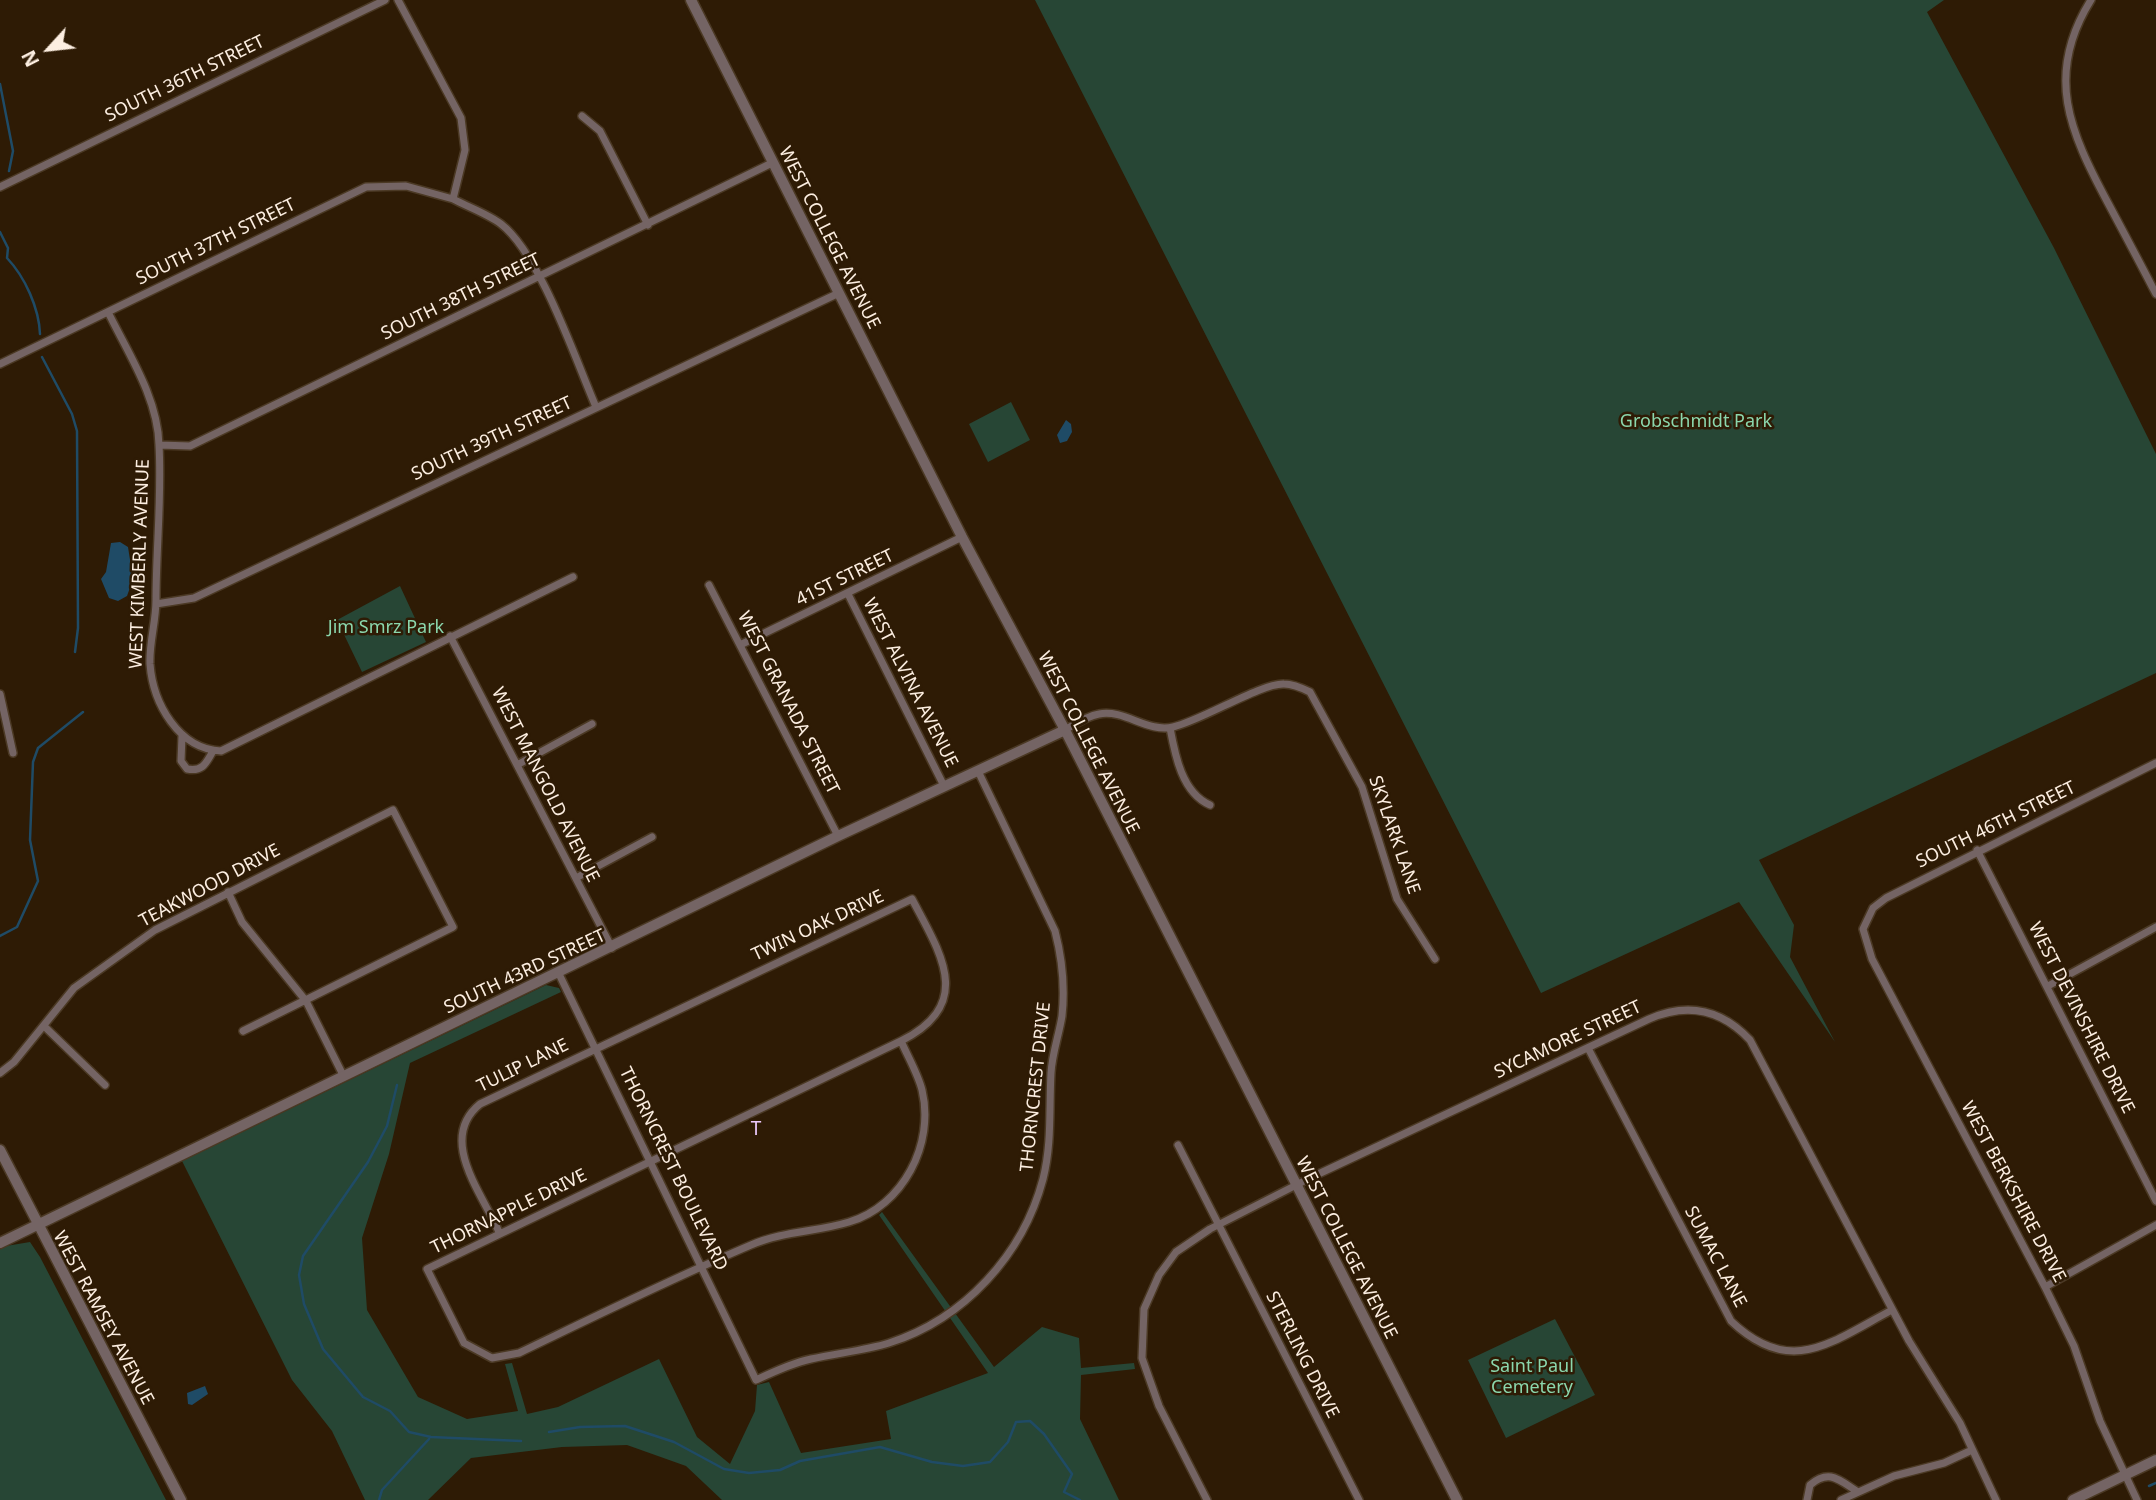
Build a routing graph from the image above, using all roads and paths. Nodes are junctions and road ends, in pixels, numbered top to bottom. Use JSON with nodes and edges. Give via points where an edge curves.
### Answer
{"nodes":[{"id":1,"x":384,"y":0,"type":"edge"},
{"id":2,"x":398,"y":0,"type":"edge"},
{"id":3,"x":691,"y":0,"type":"edge"},
{"id":4,"x":2091,"y":0,"type":"edge"},
{"id":5,"x":582,"y":116,"type":"dead end"},
{"id":6,"x":772,"y":163,"type":"junction"},
{"id":7,"x":0,"y":187,"type":"edge"},
{"id":8,"x":453,"y":199,"type":"junction"},
{"id":9,"x":648,"y":225,"type":"junction"},
{"id":10,"x":539,"y":277,"type":"junction"},
{"id":11,"x":839,"y":293,"type":"junction"},
{"id":12,"x":2156,"y":294,"type":"edge"},
{"id":13,"x":108,"y":312,"type":"junction"},
{"id":14,"x":0,"y":364,"type":"edge"},
{"id":15,"x":596,"y":407,"type":"junction"},
{"id":16,"x":159,"y":444,"type":"junction"},
{"id":17,"x":962,"y":537,"type":"junction"},
{"id":18,"x":573,"y":577,"type":"dead end"},
{"id":19,"x":709,"y":585,"type":"dead end"},
{"id":20,"x":848,"y":594,"type":"junction"},
{"id":21,"x":156,"y":604,"type":"junction"},
{"id":22,"x":450,"y":636,"type":"junction"},
{"id":23,"x":740,"y":645,"type":"junction"},
{"id":24,"x":0,"y":694,"type":"edge"},
{"id":25,"x":592,"y":724,"type":"dead end"},
{"id":26,"x":1170,"y":728,"type":"junction"},
{"id":27,"x":1065,"y":730,"type":"junction"},
{"id":28,"x":182,"y":736,"type":"junction"},
{"id":29,"x":217,"y":751,"type":"junction"},
{"id":30,"x":13,"y":753,"type":"dead end"},
{"id":31,"x":2156,"y":763,"type":"edge"},
{"id":32,"x":517,"y":765,"type":"junction"},
{"id":33,"x":978,"y":771,"type":"junction"},
{"id":34,"x":944,"y":786,"type":"junction"},
{"id":35,"x":1210,"y":805,"type":"dead end"},
{"id":36,"x":838,"y":836,"type":"junction"},
{"id":37,"x":652,"y":837,"type":"dead end"},
{"id":38,"x":1978,"y":850,"type":"junction"},
{"id":39,"x":576,"y":878,"type":"junction"},
{"id":40,"x":228,"y":892,"type":"junction"},
{"id":41,"x":2156,"y":927,"type":"edge"},
{"id":42,"x":1863,"y":929,"type":"joint"},
{"id":43,"x":612,"y":948,"type":"junction"},
{"id":44,"x":1434,"y":959,"type":"dead end"},
{"id":45,"x":559,"y":974,"type":"junction"},
{"id":46,"x":2048,"y":986,"type":"junction"},
{"id":47,"x":306,"y":1001,"type":"junction"},
{"id":48,"x":44,"y":1026,"type":"junction"},
{"id":49,"x":243,"y":1031,"type":"dead end"},
{"id":50,"x":901,"y":1041,"type":"junction"},
{"id":51,"x":597,"y":1047,"type":"junction"},
{"id":52,"x":1588,"y":1048,"type":"junction"},
{"id":53,"x":0,"y":1073,"type":"edge"},
{"id":54,"x":342,"y":1075,"type":"junction"},
{"id":55,"x":105,"y":1085,"type":"dead end"},
{"id":56,"x":1178,"y":1145,"type":"dead end"},
{"id":57,"x":0,"y":1150,"type":"edge"},
{"id":58,"x":650,"y":1163,"type":"junction"},
{"id":59,"x":1296,"y":1185,"type":"junction"},
{"id":60,"x":2156,"y":1201,"type":"edge"},
{"id":61,"x":1218,"y":1224,"type":"junction"},
{"id":62,"x":37,"y":1226,"type":"junction"},
{"id":63,"x":2156,"y":1226,"type":"edge"},
{"id":64,"x":499,"y":1232,"type":"junction"},
{"id":65,"x":0,"y":1244,"type":"edge"},
{"id":66,"x":702,"y":1266,"type":"junction"},
{"id":67,"x":2045,"y":1287,"type":"junction"},
{"id":68,"x":1892,"y":1310,"type":"junction"},
{"id":69,"x":756,"y":1380,"type":"joint"},
{"id":70,"x":1972,"y":1450,"type":"junction"},
{"id":71,"x":2156,"y":1460,"type":"edge"},
{"id":72,"x":2124,"y":1475,"type":"junction"},
{"id":73,"x":1858,"y":1492,"type":"junction"},
{"id":74,"x":181,"y":1500,"type":"edge"},
{"id":75,"x":1207,"y":1500,"type":"edge"},
{"id":76,"x":1359,"y":1500,"type":"edge"},
{"id":77,"x":1457,"y":1500,"type":"edge"},
{"id":78,"x":1807,"y":1500,"type":"edge"},
{"id":79,"x":1841,"y":1500,"type":"edge"},
{"id":80,"x":1996,"y":1500,"type":"edge"},
{"id":81,"x":2073,"y":1500,"type":"edge"},
{"id":82,"x":2137,"y":1500,"type":"edge"}],
"edges":[{"from":1,"to":7,"type":"street","name":"SOUTH 36TH STREET"},
{"from":2,"to":8,"type":"street","via":[[461,118],[465,150]]},
{"from":3,"to":6,"type":"street","name":"WEST COLLEGE AVENUE"},
{"from":4,"to":12,"type":"street","via":[[2073,38],[2066,74],[2070,124]]},
{"from":5,"to":9,"type":"street","via":[[600,131]]},
{"from":6,"to":9,"type":"street","name":"SOUTH 38TH STREET"},
{"from":6,"to":11,"type":"street","name":"WEST COLLEGE AVENUE"},
{"from":8,"to":10,"type":"street","via":[[502,225]]},
{"from":8,"to":13,"type":"street","name":"SOUTH 37TH STREET","via":[[406,186],[366,187]]},
{"from":9,"to":10,"type":"street","name":"SOUTH 38TH STREET"},
{"from":10,"to":15,"type":"street"},
{"from":10,"to":16,"type":"street","name":"SOUTH 38TH STREET","via":[[190,446]]},
{"from":11,"to":15,"type":"street","name":"SOUTH 39TH STREET"},
{"from":11,"to":17,"type":"street","name":"WEST COLLEGE AVENUE"},
{"from":13,"to":14,"type":"street","name":"SOUTH 37TH STREET"},
{"from":13,"to":16,"type":"street","name":"WEST KIMBERLY AVENUE","via":[[154,410]]},
{"from":15,"to":21,"type":"street","name":"SOUTH 39TH STREET","via":[[194,598]]},
{"from":16,"to":21,"type":"street","name":"WEST KIMBERLY AVENUE"},
{"from":17,"to":20,"type":"street","name":"41ST STREET"},
{"from":17,"to":27,"type":"street","name":"WEST COLLEGE AVENUE"},
{"from":18,"to":22,"type":"street"},
{"from":19,"to":23,"type":"street","name":"WEST GRANADA STREET"},
{"from":20,"to":23,"type":"street","name":"41ST STREET"},
{"from":20,"to":34,"type":"street","name":"WEST ALVINA AVENUE"},
{"from":21,"to":28,"type":"street","name":"WEST KIMBERLY AVENUE","via":[[150,664],[156,691]]},
{"from":22,"to":29,"type":"street"},
{"from":22,"to":32,"type":"street","name":"WEST MANGOLD AVENUE"},
{"from":23,"to":36,"type":"street","name":"WEST GRANADA STREET"},
{"from":24,"to":30,"type":"street"},
{"from":25,"to":32,"type":"street"},
{"from":26,"to":27,"type":"street","name":"SKYLARK LANE","via":[[1100,714]]},
{"from":26,"to":35,"type":"street","via":[[1184,776],[1201,801]]},
{"from":26,"to":44,"type":"street","name":"SKYLARK LANE","via":[[1206,717],[1269,687],[1282,684],[1310,692],[1362,787],[1397,900]]},
{"from":27,"to":33,"type":"street","name":"SOUTH 43RD STREET"},
{"from":27,"to":59,"type":"street","name":"WEST COLLEGE AVENUE"},
{"from":28,"to":29,"type":"street","via":[[197,747]]},
{"from":28,"to":29,"type":"street","via":[[181,761],[187,769],[197,771]]},
{"from":31,"to":38,"type":"street","name":"SOUTH 46TH STREET"},
{"from":32,"to":39,"type":"street","name":"WEST MANGOLD AVENUE"},
{"from":33,"to":34,"type":"street","name":"SOUTH 43RD STREET"},
{"from":33,"to":69,"type":"street","name":"THORNCREST DRIVE","via":[[1055,931],[1061,954],[1062,1014],[1051,1072],[1051,1126],[1043,1179],[1031,1213],[999,1270],[952,1311],[924,1328],[857,1352],[809,1359]]},
{"from":34,"to":36,"type":"street","name":"SOUTH 43RD STREET"},
{"from":36,"to":43,"type":"street","name":"SOUTH 43RD STREET"},
{"from":37,"to":39,"type":"street"},
{"from":38,"to":42,"type":"street","name":"SOUTH 46TH STREET","via":[[1886,898],[1873,908]]},
{"from":38,"to":46,"type":"street","name":"WEST DEVINSHIRE DRIVE"},
{"from":39,"to":43,"type":"street","name":"WEST MANGOLD AVENUE"},
{"from":40,"to":47,"type":"street","via":[[242,922]]},
{"from":40,"to":47,"type":"street","name":"TEAKWOOD DRIVE","via":[[393,810],[453,928]]},
{"from":40,"to":48,"type":"street","name":"TEAKWOOD DRIVE","via":[[155,930],[74,988]]},
{"from":41,"to":46,"type":"street"},
{"from":42,"to":67,"type":"street","name":"WEST BERKSHIRE DRIVE","via":[[1872,959]]},
{"from":43,"to":45,"type":"street","name":"SOUTH 43RD STREET"},
{"from":45,"to":51,"type":"street","name":"THORNCREST BOULEVARD"},
{"from":45,"to":54,"type":"street","name":"SOUTH 43RD STREET"},
{"from":46,"to":60,"type":"street","name":"WEST DEVINSHIRE DRIVE"},
{"from":47,"to":49,"type":"street"},
{"from":47,"to":54,"type":"street"},
{"from":48,"to":53,"type":"street","name":"TEAKWOOD DRIVE"},
{"from":48,"to":55,"type":"street"},
{"from":50,"to":51,"type":"street","name":"TWIN OAK DRIVE","via":[[933,1020],[947,988],[943,957],[912,899]]},
{"from":50,"to":58,"type":"street","name":"TWIN OAK DRIVE"},
{"from":50,"to":66,"type":"street","via":[[922,1088],[925,1108],[918,1157],[906,1182],[853,1221],[762,1240]]},
{"from":51,"to":58,"type":"street","name":"THORNCREST BOULEVARD"},
{"from":51,"to":64,"type":"street","name":"TULIP LANE","via":[[480,1104],[463,1122],[462,1155]]},
{"from":52,"to":59,"type":"street","name":"SYCAMORE STREET"},
{"from":52,"to":68,"type":"street","name":"SYCAMORE STREET","via":[[1682,1009],[1710,1012],[1739,1028],[1760,1058]]},
{"from":52,"to":68,"type":"street","name":"SUMAC LANE","via":[[1725,1311],[1748,1337],[1782,1351],[1802,1352],[1828,1344]]},
{"from":54,"to":62,"type":"street","name":"SOUTH 43RD STREET"},
{"from":56,"to":61,"type":"street","name":"STERLING DRIVE"},
{"from":57,"to":62,"type":"street","name":"WEST RAMSEY AVENUE"},
{"from":58,"to":64,"type":"street","name":"THORNAPPLE DRIVE"},
{"from":58,"to":66,"type":"street","name":"THORNCREST BOULEVARD"},
{"from":59,"to":61,"type":"street","name":"SYCAMORE STREET"},
{"from":59,"to":77,"type":"street","name":"WEST COLLEGE AVENUE"},
{"from":61,"to":75,"type":"street","name":"SYCAMORE STREET","via":[[1168,1261],[1144,1309],[1141,1335],[1148,1382]]},
{"from":61,"to":76,"type":"street","name":"STERLING DRIVE"},
{"from":62,"to":65,"type":"street","name":"SOUTH 43RD STREET"},
{"from":62,"to":74,"type":"street","name":"WEST RAMSEY AVENUE"},
{"from":63,"to":67,"type":"street"},
{"from":64,"to":66,"type":"street","name":"THORNAPPLE DRIVE","via":[[428,1269],[464,1343],[492,1358],[519,1353]]},
{"from":66,"to":69,"type":"street","name":"THORNCREST BOULEVARD"},
{"from":67,"to":72,"type":"street","name":"WEST BERKSHIRE DRIVE","via":[[2074,1346]]},
{"from":68,"to":70,"type":"street","name":"SYCAMORE STREET"},
{"from":70,"to":73,"type":"street"},
{"from":70,"to":80,"type":"street","name":"SYCAMORE STREET"},
{"from":71,"to":72,"type":"street"},
{"from":72,"to":81,"type":"street"},
{"from":72,"to":82,"type":"street","name":"WEST BERKSHIRE DRIVE"},
{"from":73,"to":78,"type":"street","via":[[1825,1475],[1810,1485]]},
{"from":73,"to":79,"type":"street"}]}
